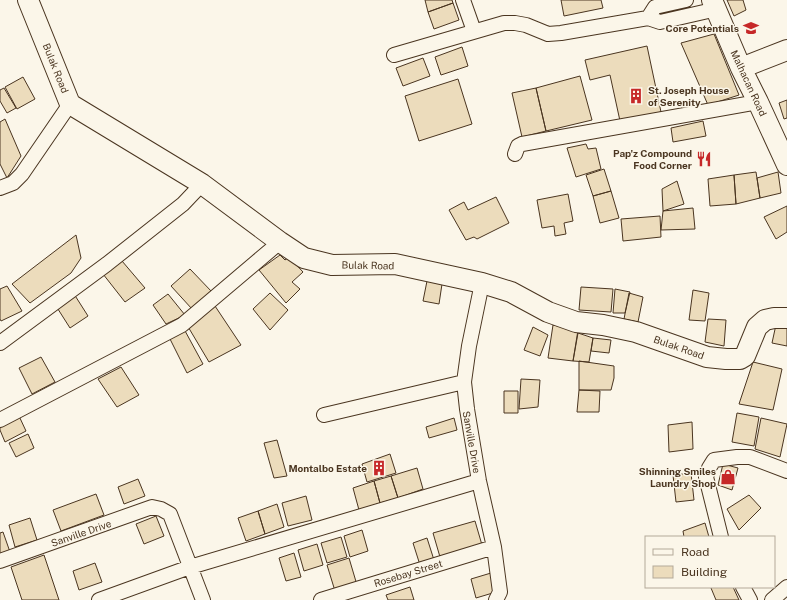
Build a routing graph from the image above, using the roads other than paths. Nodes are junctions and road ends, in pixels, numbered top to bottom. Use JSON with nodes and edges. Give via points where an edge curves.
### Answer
{"nodes":[{"id":1,"x":28,"y":0,"type":"edge"},
{"id":2,"x":463,"y":0,"type":"edge"},
{"id":3,"x":686,"y":0,"type":"edge"},
{"id":4,"x":715,"y":4,"type":"edge"},
{"id":5,"x":648,"y":18,"type":"junction"},
{"id":6,"x":474,"y":31,"type":"junction"},
{"id":7,"x":787,"y":50,"type":"edge"},
{"id":8,"x":394,"y":55,"type":"dead end"},
{"id":9,"x":741,"y":68,"type":"junction"},
{"id":10,"x":758,"y":102,"type":"junction"},
{"id":11,"x":70,"y":104,"type":"junction"},
{"id":12,"x":515,"y":154,"type":"dead end"},
{"id":13,"x":787,"y":166,"type":"edge"},
{"id":14,"x":202,"y":184,"type":"junction"},
{"id":15,"x":0,"y":188,"type":"edge"},
{"id":16,"x":280,"y":242,"type":"junction"},
{"id":17,"x":482,"y":283,"type":"junction"},
{"id":18,"x":787,"y":318,"type":"edge"},
{"id":19,"x":0,"y":343,"type":"edge"},
{"id":20,"x":464,"y":382,"type":"junction"},
{"id":21,"x":324,"y":415,"type":"dead end"},
{"id":22,"x":0,"y":420,"type":"edge"},
{"id":23,"x":787,"y":471,"type":"edge"},
{"id":24,"x":479,"y":481,"type":"junction"},
{"id":25,"x":721,"y":536,"type":"edge"},
{"id":26,"x":494,"y":547,"type":"junction"},
{"id":27,"x":0,"y":561,"type":"edge"},
{"id":28,"x":190,"y":567,"type":"junction"},
{"id":29,"x":787,"y":587,"type":"edge"},
{"id":30,"x":744,"y":588,"type":"edge"},
{"id":31,"x":99,"y":600,"type":"edge"},
{"id":32,"x":203,"y":600,"type":"edge"},
{"id":33,"x":321,"y":600,"type":"edge"},
{"id":34,"x":496,"y":600,"type":"edge"},
{"id":35,"x":750,"y":600,"type":"edge"},
{"id":36,"x":772,"y":600,"type":"edge"}],
"edges":[{"from":1,"to":11,"type":"street","name":"Bulak Road"},
{"from":2,"to":6,"type":"street"},
{"from":3,"to":5,"type":"street","via":[[655,7]]},
{"from":4,"to":5,"type":"street","via":[[660,22]]},
{"from":4,"to":9,"type":"street","name":"Malhacan Road"},
{"from":5,"to":6,"type":"street","via":[[548,34],[526,25],[504,22]]},
{"from":6,"to":8,"type":"street"},
{"from":7,"to":9,"type":"street"},
{"from":9,"to":10,"type":"street","name":"Malhacan Road"},
{"from":10,"to":12,"type":"street","via":[[522,144],[518,146]]},
{"from":10,"to":13,"type":"street","name":"Malhacan Road"},
{"from":11,"to":14,"type":"street","name":"Bulak Road"},
{"from":11,"to":15,"type":"street","via":[[22,174],[13,183]]},
{"from":14,"to":16,"type":"street","name":"Bulak Road"},
{"from":14,"to":19,"type":"street","via":[[183,204],[107,264]]},
{"from":16,"to":17,"type":"street","name":"Bulak Road","via":[[304,258],[332,264],[395,264]]},
{"from":16,"to":22,"type":"street","via":[[182,325]]},
{"from":17,"to":18,"type":"street","name":"Bulak Road","via":[[511,292],[548,312],[576,322],[636,332],[707,356],[726,359],[740,359],[745,356],[757,327],[765,320]]},
{"from":17,"to":20,"type":"street","name":"Sanville Drive"},
{"from":20,"to":21,"type":"street"},
{"from":20,"to":24,"type":"street","name":"Sanville Drive"},
{"from":23,"to":25,"type":"street","via":[[750,457],[714,460],[706,478]]},
{"from":24,"to":26,"type":"street","name":"Sanville Drive"},
{"from":24,"to":28,"type":"street"},
{"from":26,"to":33,"type":"street","name":"Rosebay Street"},
{"from":26,"to":34,"type":"street","name":"Sanville Drive","via":[[500,592]]},
{"from":27,"to":28,"type":"street","name":"Sanville Drive","via":[[152,507],[170,514]]},
{"from":28,"to":31,"type":"street"},
{"from":28,"to":32,"type":"street"},
{"from":29,"to":36,"type":"street"},
{"from":30,"to":35,"type":"street"}]}
